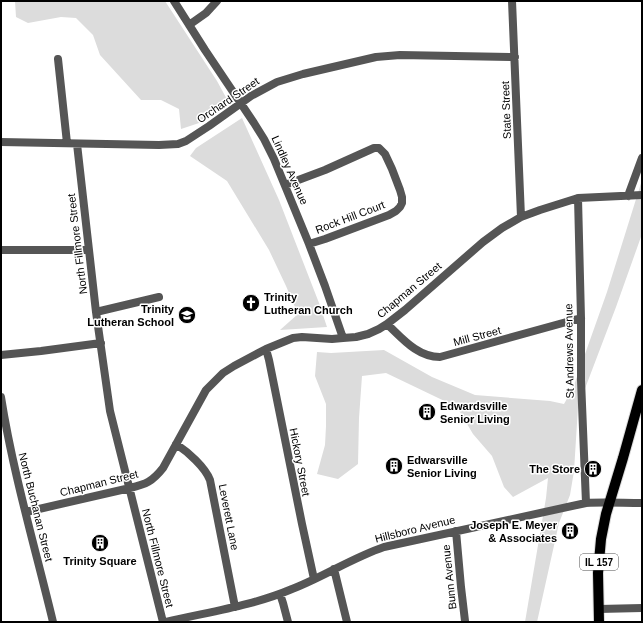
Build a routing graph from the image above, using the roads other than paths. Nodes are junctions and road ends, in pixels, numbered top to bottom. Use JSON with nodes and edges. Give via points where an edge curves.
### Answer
{"nodes":[{"id":1,"x":174,"y":1,"type":"edge"},
{"id":2,"x":217,"y":1,"type":"edge"},
{"id":3,"x":512,"y":1,"type":"edge"},
{"id":4,"x":189,"y":25,"type":"junction"},
{"id":5,"x":515,"y":58,"type":"junction"},
{"id":6,"x":58,"y":60,"type":"dead end"},
{"id":7,"x":240,"y":103,"type":"junction"},
{"id":8,"x":1,"y":142,"type":"edge"},
{"id":9,"x":67,"y":144,"type":"junction"},
{"id":10,"x":77,"y":144,"type":"junction"},
{"id":11,"x":642,"y":158,"type":"edge"},
{"id":12,"x":285,"y":185,"type":"junction"},
{"id":13,"x":642,"y":195,"type":"edge"},
{"id":14,"x":628,"y":196,"type":"junction"},
{"id":15,"x":578,"y":198,"type":"junction"},
{"id":16,"x":521,"y":217,"type":"junction"},
{"id":17,"x":309,"y":244,"type":"junction"},
{"id":18,"x":1,"y":250,"type":"edge"},
{"id":19,"x":90,"y":250,"type":"junction"},
{"id":20,"x":159,"y":297,"type":"dead end"},
{"id":21,"x":96,"y":312,"type":"junction"},
{"id":22,"x":581,"y":318,"type":"junction"},
{"id":23,"x":387,"y":324,"type":"junction"},
{"id":24,"x":343,"y":338,"type":"junction"},
{"id":25,"x":100,"y":343,"type":"junction"},
{"id":26,"x":266,"y":349,"type":"junction"},
{"id":27,"x":1,"y":355,"type":"edge"},
{"id":28,"x":642,"y":390,"type":"edge"},
{"id":29,"x":1,"y":396,"type":"edge"},
{"id":30,"x":176,"y":444,"type":"junction"},
{"id":31,"x":130,"y":488,"type":"junction"},
{"id":32,"x":586,"y":503,"type":"junction"},
{"id":33,"x":642,"y":503,"type":"edge"},
{"id":34,"x":609,"y":504,"type":"junction"},
{"id":35,"x":26,"y":512,"type":"junction"},
{"id":36,"x":456,"y":531,"type":"junction"},
{"id":37,"x":334,"y":569,"type":"junction"},
{"id":38,"x":314,"y":580,"type":"junction"},
{"id":39,"x":280,"y":594,"type":"junction"},
{"id":40,"x":235,"y":607,"type":"junction"},
{"id":41,"x":642,"y":608,"type":"edge"},
{"id":42,"x":599,"y":609,"type":"junction"},
{"id":43,"x":466,"y":621,"type":"dead end"},
{"id":44,"x":53,"y":622,"type":"edge"},
{"id":45,"x":165,"y":622,"type":"edge"},
{"id":46,"x":288,"y":622,"type":"edge"},
{"id":47,"x":347,"y":622,"type":"edge"},
{"id":48,"x":599,"y":622,"type":"edge"}],
"edges":[{"from":1,"to":4,"type":"street","name":"Lindley Avenue"},
{"from":2,"to":4,"type":"street"},
{"from":3,"to":5,"type":"street","name":"State Street"},
{"from":4,"to":7,"type":"street","name":"Lindley Avenue"},
{"from":5,"to":7,"type":"street","name":"Orchard Street","via":[[400,55],[376,57],[276,82]]},
{"from":5,"to":16,"type":"street","name":"State Street"},
{"from":6,"to":9,"type":"street"},
{"from":7,"to":10,"type":"street","name":"Orchard Street","via":[[186,142],[160,145]]},
{"from":7,"to":12,"type":"street","name":"Lindley Avenue","via":[[264,139]]},
{"from":8,"to":9,"type":"street","name":"Orchard Street"},
{"from":9,"to":10,"type":"street","name":"Orchard Street"},
{"from":10,"to":19,"type":"street","name":"North Fillmore Street"},
{"from":11,"to":14,"type":"street"},
{"from":12,"to":17,"type":"street","name":"Lindley Avenue"},
{"from":12,"to":17,"type":"street","name":"Rock Hill Court","via":[[374,148],[382,150],[392,169],[402,197],[398,209],[389,215]]},
{"from":13,"to":14,"type":"street","name":"Chapman Street"},
{"from":14,"to":15,"type":"street","name":"Chapman Street"},
{"from":15,"to":16,"type":"street","name":"Chapman Street"},
{"from":15,"to":22,"type":"street","name":"St Andrews Avenue"},
{"from":16,"to":23,"type":"street","name":"Chapman Street","via":[[483,242]]},
{"from":17,"to":24,"type":"street","name":"Lindley Avenue"},
{"from":18,"to":19,"type":"street"},
{"from":19,"to":21,"type":"street","name":"North Fillmore Street"},
{"from":20,"to":21,"type":"street"},
{"from":21,"to":25,"type":"street","name":"North Fillmore Street"},
{"from":22,"to":23,"type":"street","name":"Mill Street","via":[[440,357],[420,352]]},
{"from":22,"to":32,"type":"street","name":"St Andrews Avenue"},
{"from":23,"to":24,"type":"street","name":"Chapman Street","via":[[368,334]]},
{"from":24,"to":26,"type":"street","name":"Chapman Street","via":[[293,338]]},
{"from":25,"to":27,"type":"street"},
{"from":25,"to":31,"type":"street","name":"North Fillmore Street","via":[[112,416]]},
{"from":26,"to":30,"type":"street","name":"Chapman Street","via":[[223,373],[206,390]]},
{"from":26,"to":38,"type":"street","name":"Hickory Street"},
{"from":28,"to":34,"type":"main road","number":"IL 157"},
{"from":29,"to":35,"type":"street","name":"North Buchanan Street"},
{"from":30,"to":31,"type":"street","name":"Chapman Street","via":[[156,476],[142,485]]},
{"from":30,"to":40,"type":"street","name":"Leverett Lane","via":[[204,470],[210,480]]},
{"from":31,"to":35,"type":"street","name":"Chapman Street"},
{"from":31,"to":45,"type":"street","name":"North Fillmore Street"},
{"from":32,"to":34,"type":"street","name":"Hillsboro Avenue"},
{"from":32,"to":36,"type":"street","name":"Hillsboro Avenue"},
{"from":33,"to":34,"type":"street","name":"Hillsboro Avenue"},
{"from":34,"to":42,"type":"main road","number":"IL 157","via":[[601,539],[598,573]]},
{"from":35,"to":44,"type":"street","name":"North Buchanan Street"},
{"from":36,"to":37,"type":"street","name":"Hillsboro Avenue","via":[[384,547]]},
{"from":36,"to":43,"type":"street","name":"Bunn Avenue"},
{"from":37,"to":38,"type":"street","name":"Hillsboro Avenue"},
{"from":37,"to":47,"type":"street"},
{"from":38,"to":39,"type":"street","name":"Hillsboro Avenue"},
{"from":39,"to":40,"type":"street","name":"Hillsboro Avenue"},
{"from":39,"to":46,"type":"street"},
{"from":40,"to":45,"type":"street","name":"Hillsboro Avenue"},
{"from":41,"to":42,"type":"street"},
{"from":42,"to":48,"type":"main road","number":"IL 157"}]}
